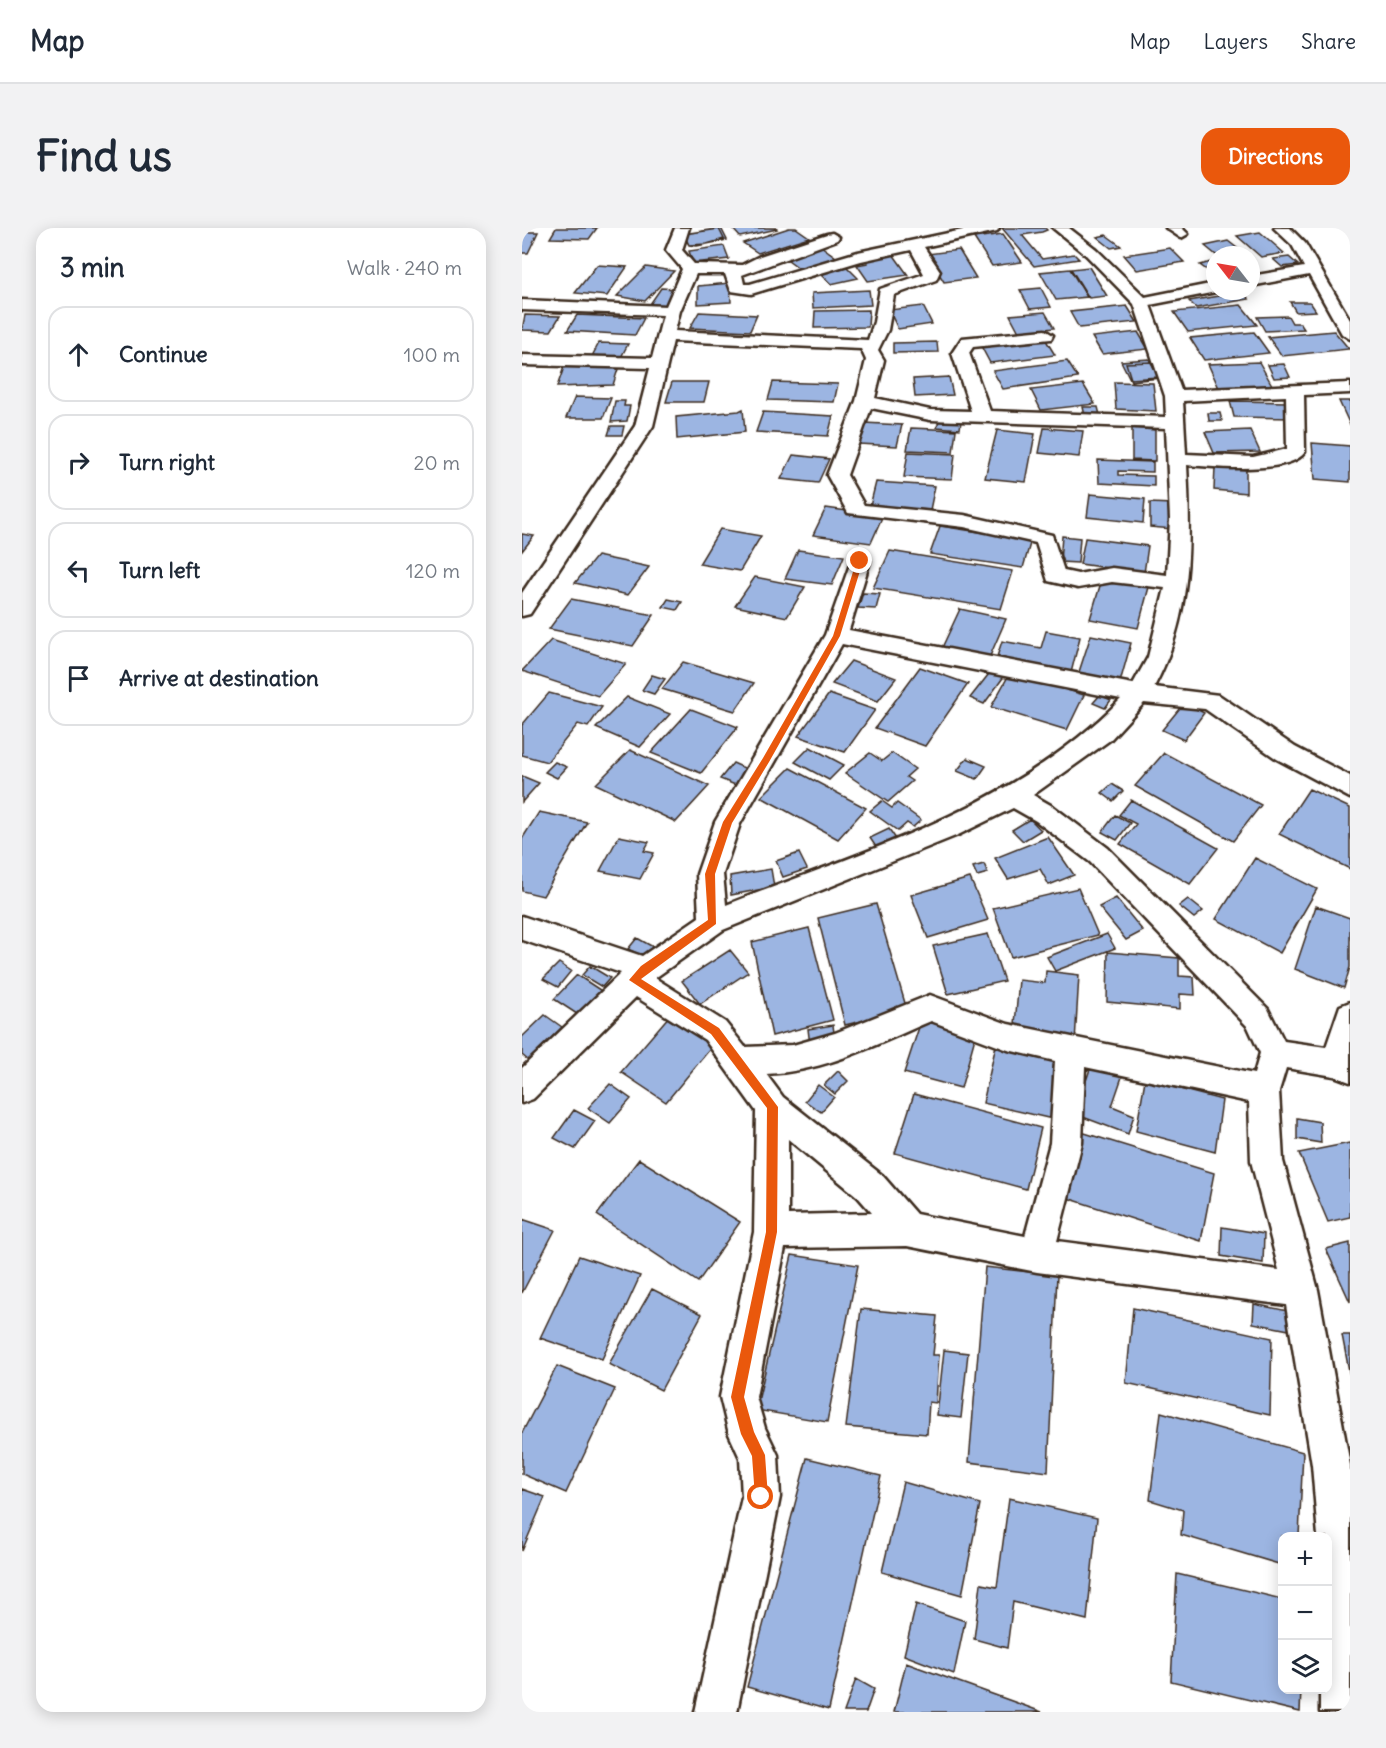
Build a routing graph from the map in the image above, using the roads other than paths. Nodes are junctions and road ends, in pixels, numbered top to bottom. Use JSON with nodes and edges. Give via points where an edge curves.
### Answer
{"nodes":[{"id":1,"x":682,"y":228,"type":"edge"},
{"id":2,"x":818,"y":228,"type":"edge"},
{"id":3,"x":992,"y":228,"type":"edge"},
{"id":4,"x":1281,"y":228,"type":"edge"},
{"id":5,"x":1072,"y":230,"type":"edge"},
{"id":6,"x":832,"y":237,"type":"junction"},
{"id":7,"x":916,"y":246,"type":"junction"},
{"id":8,"x":858,"y":257,"type":"junction"},
{"id":9,"x":690,"y":269,"type":"junction"},
{"id":10,"x":1313,"y":270,"type":"junction"},
{"id":11,"x":730,"y":271,"type":"junction"},
{"id":12,"x":1260,"y":279,"type":"edge"},
{"id":13,"x":1206,"y":290,"type":"edge"},
{"id":14,"x":1141,"y":302,"type":"junction"},
{"id":15,"x":522,"y":305,"type":"edge"},
{"id":16,"x":672,"y":311,"type":"junction"},
{"id":17,"x":1350,"y":334,"type":"edge"},
{"id":18,"x":1045,"y":335,"type":"dead end"},
{"id":19,"x":665,"y":336,"type":"junction"},
{"id":20,"x":874,"y":345,"type":"junction"},
{"id":21,"x":522,"y":360,"type":"edge"},
{"id":22,"x":659,"y":363,"type":"junction"},
{"id":23,"x":1350,"y":388,"type":"edge"},
{"id":24,"x":1295,"y":392,"type":"junction"},
{"id":25,"x":1174,"y":396,"type":"junction"},
{"id":26,"x":865,"y":401,"type":"junction"},
{"id":27,"x":983,"y":418,"type":"junction"},
{"id":28,"x":1176,"y":423,"type":"junction"},
{"id":29,"x":1176,"y":459,"type":"junction"},
{"id":30,"x":860,"y":561,"type":"dead end"},
{"id":31,"x":1177,"y":583,"type":"junction"},
{"id":32,"x":522,"y":609,"type":"edge"},
{"id":33,"x":836,"y":636,"type":"junction"},
{"id":34,"x":1139,"y":694,"type":"junction"},
{"id":35,"x":1350,"y":788,"type":"edge"},
{"id":36,"x":1014,"y":796,"type":"junction"},
{"id":37,"x":713,"y":921,"type":"junction"},
{"id":38,"x":522,"y":928,"type":"edge"},
{"id":39,"x":639,"y":974,"type":"junction"},
{"id":40,"x":1350,"y":1016,"type":"edge"},
{"id":41,"x":1071,"y":1050,"type":"junction"},
{"id":42,"x":1275,"y":1053,"type":"junction"},
{"id":43,"x":738,"y":1061,"type":"junction"},
{"id":44,"x":1343,"y":1065,"type":"edge"},
{"id":45,"x":522,"y":1089,"type":"edge"},
{"id":46,"x":1264,"y":1091,"type":"junction"},
{"id":47,"x":772,"y":1107,"type":"junction"},
{"id":48,"x":907,"y":1229,"type":"junction"},
{"id":49,"x":771,"y":1232,"type":"junction"},
{"id":50,"x":1037,"y":1255,"type":"junction"},
{"id":51,"x":1301,"y":1290,"type":"junction"},
{"id":52,"x":1347,"y":1604,"type":"edge"},
{"id":53,"x":716,"y":1712,"type":"edge"},
{"id":54,"x":1341,"y":1712,"type":"edge"}],
"edges":[{"from":1,"to":9,"type":"street","via":[[674,250]]},
{"from":2,"to":6,"type":"street"},
{"from":3,"to":7,"type":"street"},
{"from":4,"to":10,"type":"street","via":[[1298,243]]},
{"from":5,"to":14,"type":"street"},
{"from":6,"to":8,"type":"street"},
{"from":6,"to":11,"type":"street","via":[[745,270]]},
{"from":7,"to":8,"type":"street"},
{"from":7,"to":20,"type":"street","via":[[933,272],[932,277],[886,292],[886,308]]},
{"from":8,"to":11,"type":"street","via":[[752,289],[737,288]]},
{"from":9,"to":11,"type":"street"},
{"from":9,"to":16,"type":"street"},
{"from":10,"to":12,"type":"street"},
{"from":10,"to":17,"type":"street"},
{"from":13,"to":14,"type":"street"},
{"from":14,"to":25,"type":"street"},
{"from":15,"to":16,"type":"street"},
{"from":16,"to":19,"type":"street"},
{"from":18,"to":27,"type":"street","via":[[968,342],[963,347],[960,352]]},
{"from":19,"to":20,"type":"street"},
{"from":19,"to":22,"type":"street"},
{"from":20,"to":26,"type":"street","via":[[869,350],[875,360]]},
{"from":21,"to":22,"type":"street"},
{"from":22,"to":32,"type":"street","via":[[644,426]]},
{"from":23,"to":24,"type":"street"},
{"from":24,"to":25,"type":"street"},
{"from":24,"to":29,"type":"street","via":[[1296,453],[1284,459],[1255,462]]},
{"from":25,"to":28,"type":"street"},
{"from":26,"to":27,"type":"street","via":[[930,415]]},
{"from":26,"to":31,"type":"street","via":[[837,475],[841,487],[853,498],[855,509],[884,515],[916,515],[1045,539],[1055,576],[1078,581],[1112,575]]},
{"from":27,"to":28,"type":"street"},
{"from":28,"to":29,"type":"street"},
{"from":29,"to":31,"type":"street","via":[[1180,519]]},
{"from":30,"to":33,"type":"street"},
{"from":31,"to":34,"type":"street","via":[[1159,657]]},
{"from":33,"to":34,"type":"street"},
{"from":33,"to":37,"type":"street","via":[[728,822],[710,874]]},
{"from":34,"to":35,"type":"street","via":[[1211,700],[1286,753]]},
{"from":34,"to":36,"type":"street","via":[[1101,735]]},
{"from":36,"to":37,"type":"street","via":[[949,828]]},
{"from":36,"to":42,"type":"street","via":[[1099,855],[1258,1018]]},
{"from":37,"to":39,"type":"street"},
{"from":38,"to":39,"type":"street"},
{"from":39,"to":43,"type":"street","via":[[715,1031]]},
{"from":39,"to":45,"type":"street"},
{"from":40,"to":44,"type":"street"},
{"from":41,"to":43,"type":"street","via":[[1008,1037],[930,1008],[837,1046],[793,1059]]},
{"from":41,"to":46,"type":"street"},
{"from":41,"to":50,"type":"street","via":[[1066,1143]]},
{"from":42,"to":44,"type":"street"},
{"from":42,"to":46,"type":"street"},
{"from":43,"to":47,"type":"street"},
{"from":46,"to":51,"type":"street","via":[[1267,1161]]},
{"from":47,"to":48,"type":"street","via":[[870,1186]]},
{"from":47,"to":49,"type":"street"},
{"from":48,"to":49,"type":"street"},
{"from":48,"to":50,"type":"street"},
{"from":49,"to":53,"type":"street","via":[[738,1397],[748,1434],[759,1455],[761,1497]]},
{"from":50,"to":51,"type":"street"},
{"from":51,"to":52,"type":"street","via":[[1331,1465]]},
{"from":52,"to":54,"type":"street"}]}
